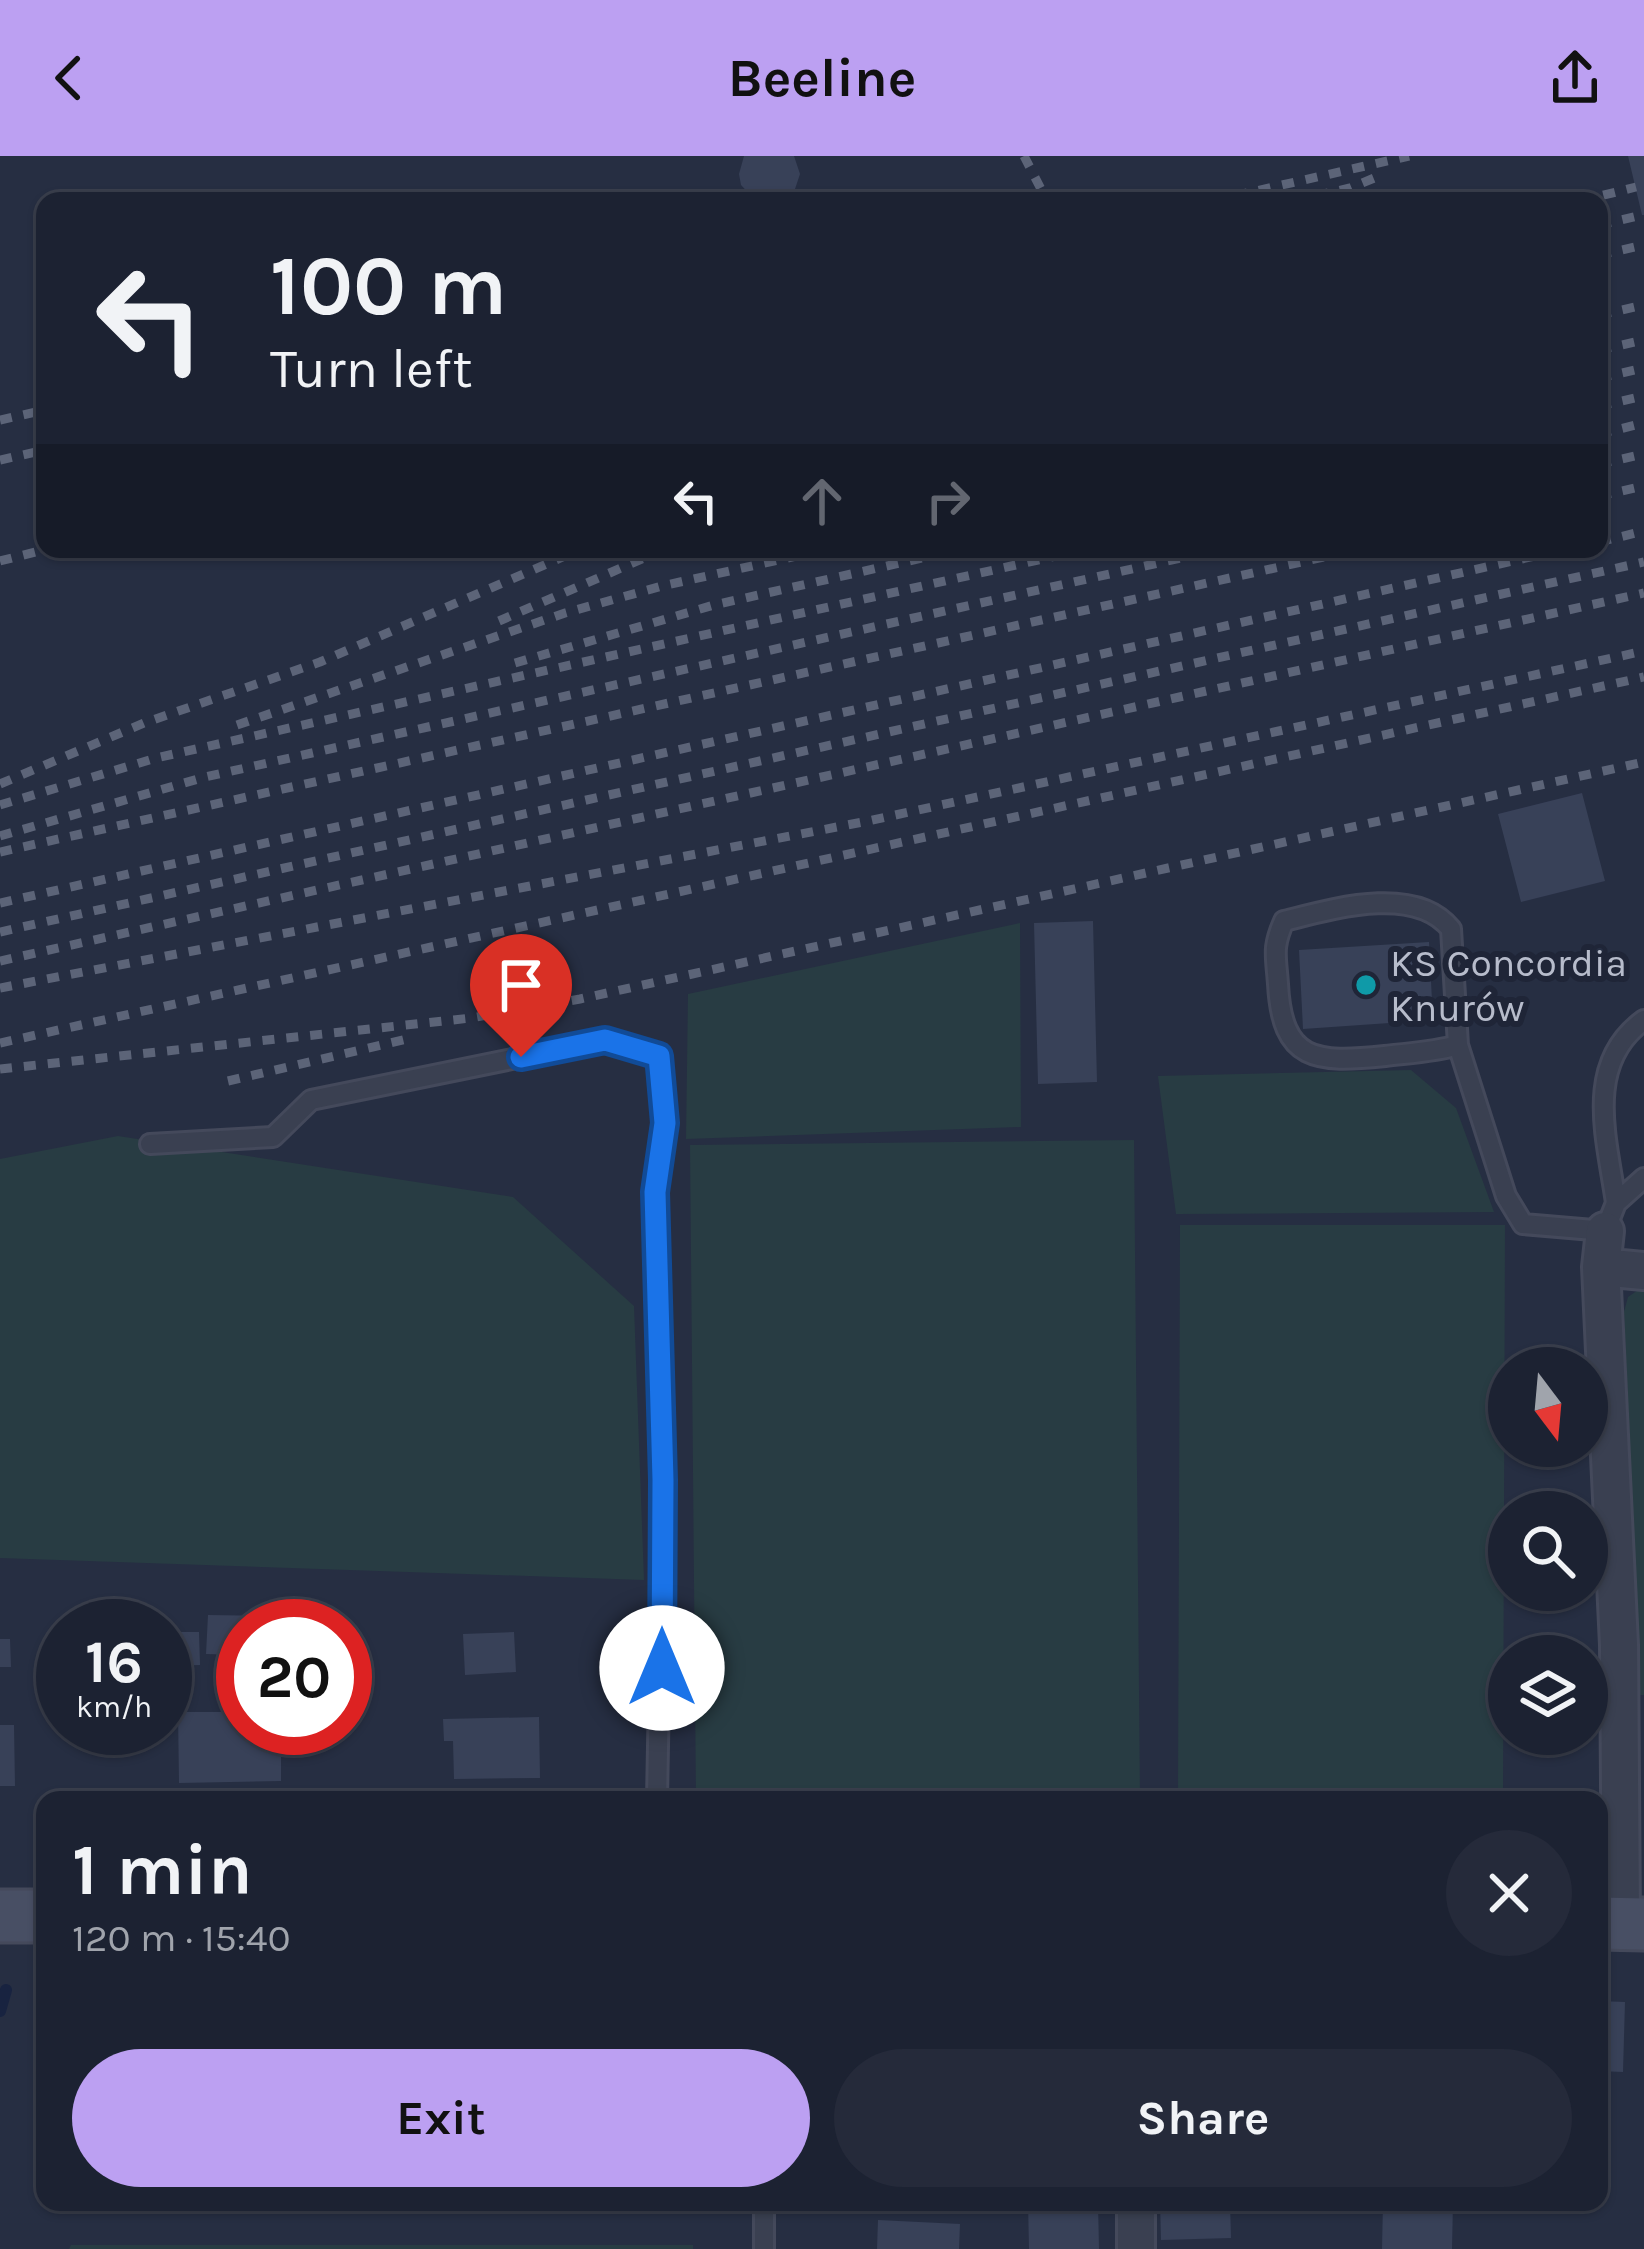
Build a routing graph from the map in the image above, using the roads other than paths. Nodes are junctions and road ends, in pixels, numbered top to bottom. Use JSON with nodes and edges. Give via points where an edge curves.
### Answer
{"nodes":[{"id":1,"x":1644,"y":1021,"type":"edge"},
{"id":2,"x":1458,"y":1045,"type":"junction"},
{"id":3,"x":150,"y":1144,"type":"dead end"},
{"id":4,"x":1644,"y":1178,"type":"edge"},
{"id":5,"x":1607,"y":1234,"type":"junction"},
{"id":6,"x":1644,"y":1271,"type":"edge"},
{"id":7,"x":657,"y":1791,"type":"edge"},
{"id":8,"x":0,"y":1916,"type":"edge"},
{"id":9,"x":36,"y":1916,"type":"edge"},
{"id":10,"x":1621,"y":1924,"type":"edge"},
{"id":11,"x":764,"y":2211,"type":"edge"},
{"id":12,"x":1136,"y":2211,"type":"edge"},
{"id":13,"x":764,"y":2249,"type":"edge"},
{"id":14,"x":1136,"y":2249,"type":"edge"}],
"edges":[{"from":1,"to":5,"type":"lane","via":[[1623,1036],[1606,1071]]},
{"from":2,"to":2,"type":"lane","via":[[1451,929],[1439,915],[1400,904],[1284,921],[1273,945],[1279,1018],[1310,1054],[1344,1060]]},
{"from":2,"to":5,"type":"lane","via":[[1506,1196],[1523,1224]]},
{"from":3,"to":7,"type":"lane","via":[[273,1136],[311,1100],[605,1040],[659,1056],[665,1123],[655,1192],[663,1480]]},
{"from":4,"to":5,"type":"lane"},
{"from":5,"to":6,"type":"street"},
{"from":5,"to":10,"type":"street"},
{"from":8,"to":9,"type":"main road"},
{"from":11,"to":13,"type":"lane"},
{"from":12,"to":14,"type":"street"}]}
